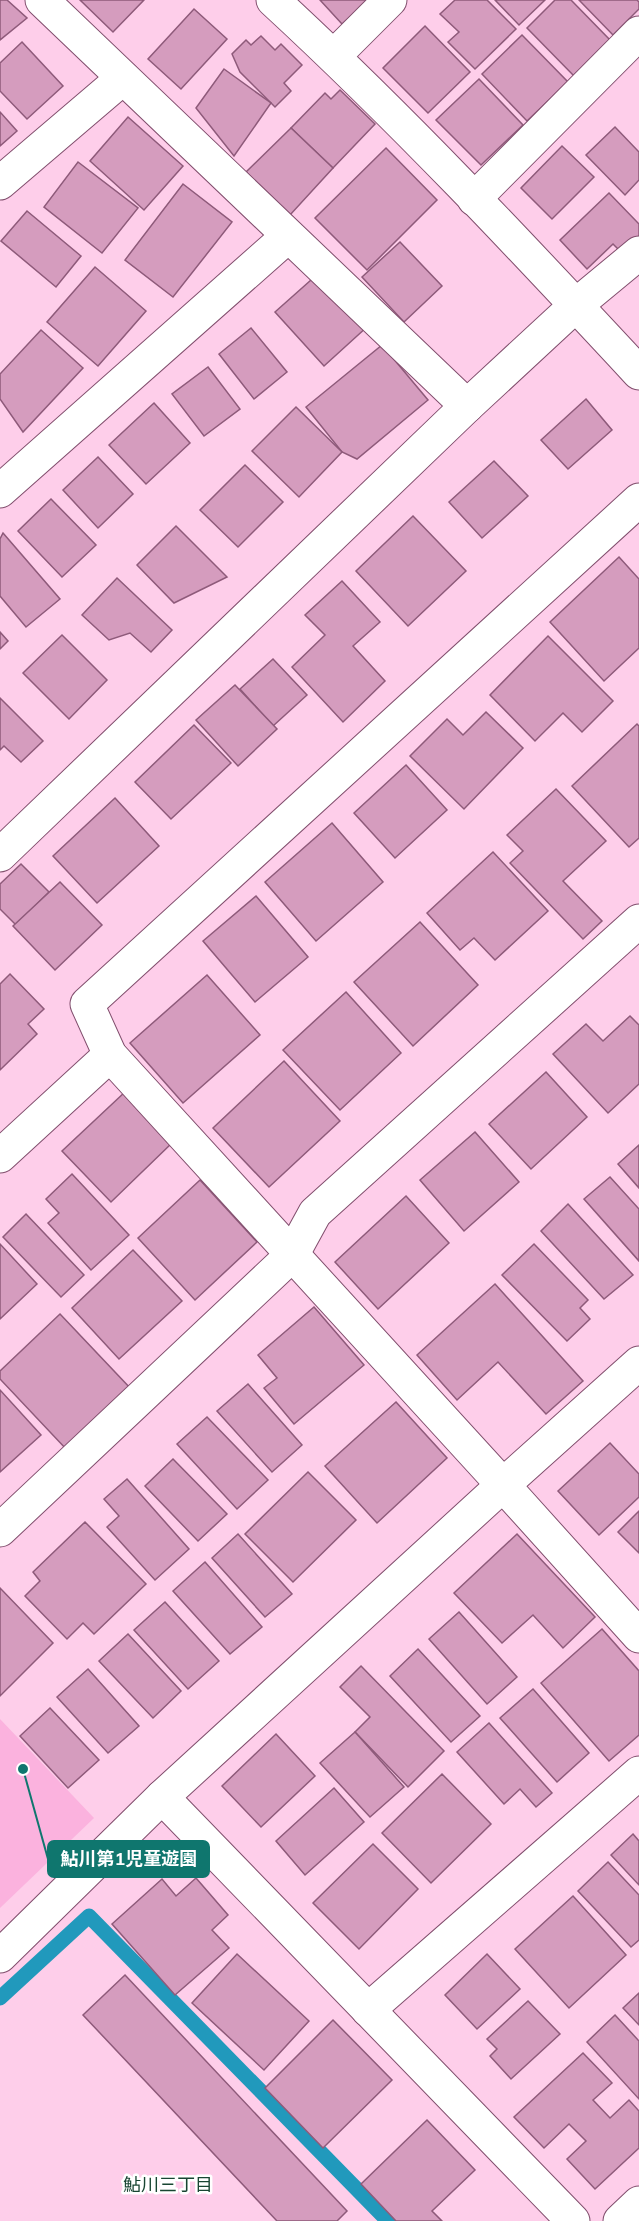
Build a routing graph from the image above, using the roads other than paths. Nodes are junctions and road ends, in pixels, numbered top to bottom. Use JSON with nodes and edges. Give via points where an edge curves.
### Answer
{"nodes":[{"id":1,"x":42,"y":0,"type":"edge"},
{"id":2,"x":273,"y":0,"type":"edge"},
{"id":3,"x":390,"y":0,"type":"edge"},
{"id":4,"x":639,"y":33,"type":"edge"},
{"id":5,"x":334,"y":56,"type":"junction"},
{"id":6,"x":123,"y":78,"type":"junction"},
{"id":7,"x":0,"y":183,"type":"edge"},
{"id":8,"x":474,"y":199,"type":"junction"},
{"id":9,"x":288,"y":236,"type":"junction"},
{"id":10,"x":639,"y":253,"type":"edge"},
{"id":11,"x":575,"y":306,"type":"junction"},
{"id":12,"x":639,"y":373,"type":"edge"},
{"id":13,"x":467,"y":406,"type":"junction"},
{"id":14,"x":0,"y":491,"type":"edge"},
{"id":15,"x":639,"y":501,"type":"edge"},
{"id":16,"x":0,"y":855,"type":"edge"},
{"id":17,"x":639,"y":921,"type":"edge"},
{"id":18,"x":110,"y":1055,"type":"junction"},
{"id":19,"x":0,"y":1156,"type":"edge"},
{"id":20,"x":292,"y":1255,"type":"junction"},
{"id":21,"x":639,"y":1363,"type":"edge"},
{"id":22,"x":503,"y":1485,"type":"junction"},
{"id":23,"x":0,"y":1530,"type":"edge"},
{"id":24,"x":639,"y":1636,"type":"edge"},
{"id":25,"x":639,"y":1773,"type":"edge"},
{"id":26,"x":162,"y":1797,"type":"junction"},
{"id":27,"x":0,"y":1956,"type":"edge"},
{"id":28,"x":368,"y":2010,"type":"junction"},
{"id":29,"x":639,"y":2204,"type":"edge"},
{"id":30,"x":573,"y":2221,"type":"edge"},
{"id":31,"x":620,"y":2221,"type":"edge"}],
"edges":[{"from":1,"to":6,"type":"street"},
{"from":2,"to":5,"type":"street"},
{"from":3,"to":5,"type":"street"},
{"from":4,"to":8,"type":"street"},
{"from":5,"to":8,"type":"street"},
{"from":6,"to":7,"type":"street"},
{"from":6,"to":9,"type":"street"},
{"from":8,"to":11,"type":"street"},
{"from":9,"to":13,"type":"street"},
{"from":9,"to":14,"type":"street"},
{"from":10,"to":11,"type":"street"},
{"from":11,"to":12,"type":"street"},
{"from":11,"to":13,"type":"street"},
{"from":13,"to":16,"type":"street"},
{"from":15,"to":18,"type":"street","via":[[87,1004]]},
{"from":17,"to":20,"type":"street","via":[[315,1213]]},
{"from":18,"to":19,"type":"street"},
{"from":18,"to":20,"type":"street"},
{"from":20,"to":22,"type":"street"},
{"from":20,"to":23,"type":"street"},
{"from":21,"to":22,"type":"street"},
{"from":22,"to":24,"type":"street"},
{"from":22,"to":26,"type":"street"},
{"from":25,"to":28,"type":"street"},
{"from":26,"to":27,"type":"street"},
{"from":26,"to":28,"type":"street"},
{"from":28,"to":30,"type":"street"},
{"from":29,"to":31,"type":"street"}]}
